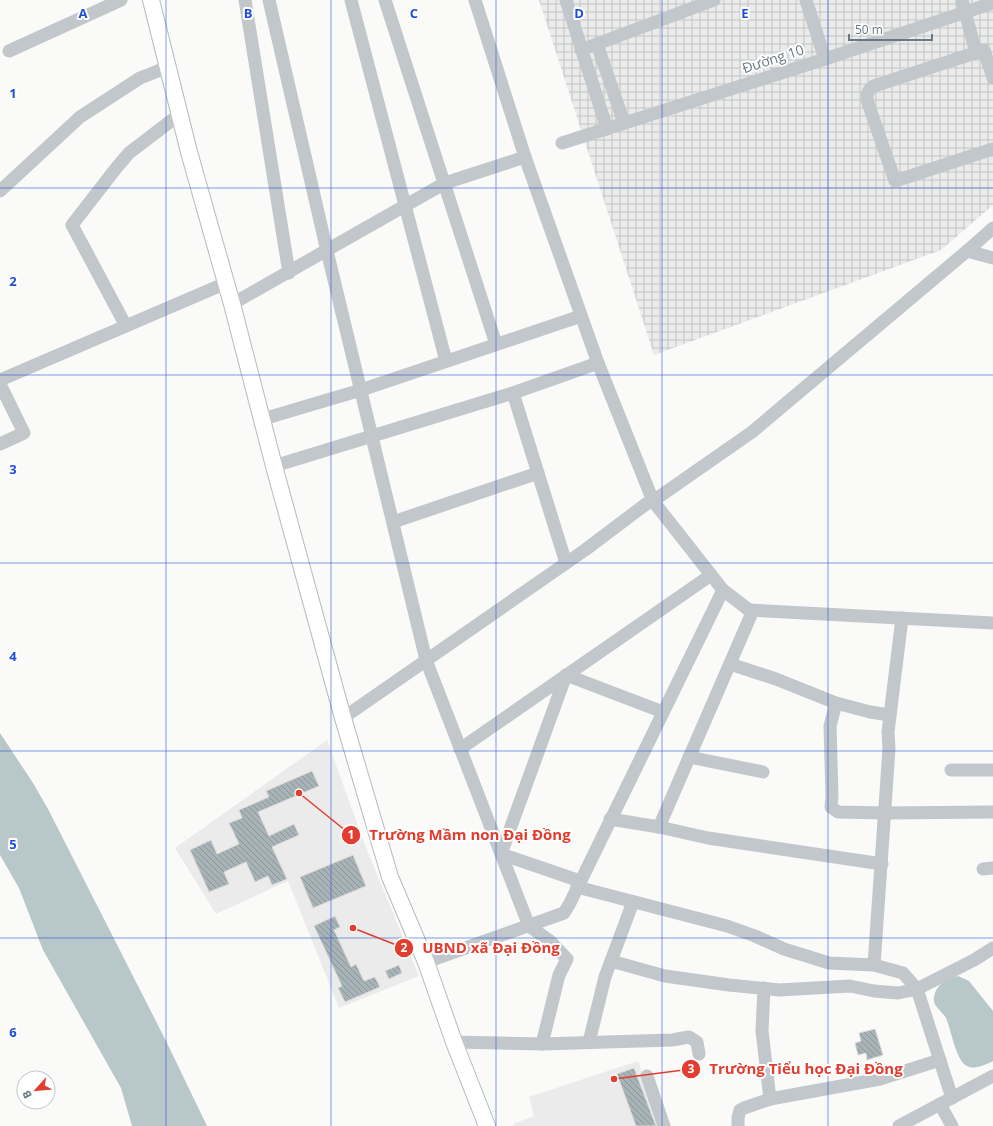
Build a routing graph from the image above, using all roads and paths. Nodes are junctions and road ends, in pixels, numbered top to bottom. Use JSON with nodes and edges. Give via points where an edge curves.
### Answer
{"nodes":[{"id":1,"x":121,"y":0,"type":"edge"},
{"id":2,"x":151,"y":0,"type":"edge"},
{"id":3,"x":245,"y":0,"type":"edge"},
{"id":4,"x":269,"y":0,"type":"edge"},
{"id":5,"x":352,"y":0,"type":"edge"},
{"id":6,"x":385,"y":0,"type":"edge"},
{"id":7,"x":475,"y":0,"type":"edge"},
{"id":8,"x":566,"y":0,"type":"edge"},
{"id":9,"x":714,"y":0,"type":"edge"},
{"id":10,"x":806,"y":0,"type":"edge"},
{"id":11,"x":993,"y":3,"type":"edge"},
{"id":12,"x":963,"y":6,"type":"edge"},
{"id":13,"x":589,"y":47,"type":"junction"},
{"id":14,"x":9,"y":51,"type":"dead end"},
{"id":15,"x":976,"y":53,"type":"junction"},
{"id":16,"x":826,"y":59,"type":"junction"},
{"id":17,"x":168,"y":67,"type":"junction"},
{"id":18,"x":993,"y":78,"type":"edge"},
{"id":19,"x":180,"y":114,"type":"junction"},
{"id":20,"x":615,"y":126,"type":"junction"},
{"id":21,"x":562,"y":143,"type":"dead end"},
{"id":22,"x":993,"y":149,"type":"edge"},
{"id":23,"x":525,"y":157,"type":"junction"},
{"id":24,"x":444,"y":183,"type":"junction"},
{"id":25,"x":0,"y":191,"type":"edge"},
{"id":26,"x":405,"y":206,"type":"junction"},
{"id":27,"x":993,"y":228,"type":"edge"},
{"id":28,"x":327,"y":251,"type":"junction"},
{"id":29,"x":967,"y":252,"type":"junction"},
{"id":30,"x":993,"y":258,"type":"edge"},
{"id":31,"x":289,"y":273,"type":"junction"},
{"id":32,"x":226,"y":283,"type":"junction"},
{"id":33,"x":232,"y":304,"type":"junction"},
{"id":34,"x":581,"y":316,"type":"junction"},
{"id":35,"x":126,"y":326,"type":"junction"},
{"id":36,"x":496,"y":344,"type":"junction"},
{"id":37,"x":446,"y":361,"type":"junction"},
{"id":38,"x":598,"y":363,"type":"junction"},
{"id":39,"x":0,"y":380,"type":"edge"},
{"id":40,"x":0,"y":384,"type":"edge"},
{"id":41,"x":361,"y":390,"type":"junction"},
{"id":42,"x":513,"y":393,"type":"junction"},
{"id":43,"x":263,"y":419,"type":"junction"},
{"id":44,"x":372,"y":436,"type":"junction"},
{"id":45,"x":0,"y":444,"type":"edge"},
{"id":46,"x":274,"y":466,"type":"junction"},
{"id":47,"x":538,"y":473,"type":"junction"},
{"id":48,"x":653,"y":501,"type":"junction"},
{"id":49,"x":393,"y":522,"type":"junction"},
{"id":50,"x":566,"y":563,"type":"junction"},
{"id":51,"x":711,"y":575,"type":"junction"},
{"id":52,"x":722,"y":590,"type":"junction"},
{"id":53,"x":749,"y":610,"type":"junction"},
{"id":54,"x":902,"y":618,"type":"junction"},
{"id":55,"x":993,"y":623,"type":"edge"},
{"id":56,"x":426,"y":660,"type":"junction"},
{"id":57,"x":730,"y":664,"type":"junction"},
{"id":58,"x":566,"y":675,"type":"junction"},
{"id":59,"x":836,"y":703,"type":"junction"},
{"id":60,"x":663,"y":712,"type":"junction"},
{"id":61,"x":890,"y":716,"type":"junction"},
{"id":62,"x":342,"y":718,"type":"junction"},
{"id":63,"x":460,"y":749,"type":"junction"},
{"id":64,"x":689,"y":757,"type":"junction"},
{"id":65,"x":951,"y":770,"type":"dead end"},
{"id":66,"x":993,"y":770,"type":"edge"},
{"id":67,"x":763,"y":772,"type":"dead end"},
{"id":68,"x":993,"y":812,"type":"edge"},
{"id":69,"x":885,"y":813,"type":"junction"},
{"id":70,"x":610,"y":819,"type":"junction"},
{"id":71,"x":659,"y":826,"type":"junction"},
{"id":72,"x":501,"y":854,"type":"junction"},
{"id":73,"x":882,"y":864,"type":"junction"},
{"id":74,"x":578,"y":884,"type":"junction"},
{"id":75,"x":633,"y":902,"type":"junction"},
{"id":76,"x":529,"y":926,"type":"junction"},
{"id":77,"x":993,"y":948,"type":"edge"},
{"id":78,"x":611,"y":961,"type":"junction"},
{"id":79,"x":426,"y":962,"type":"junction"},
{"id":80,"x":874,"y":965,"type":"junction"},
{"id":81,"x":764,"y":988,"type":"junction"},
{"id":82,"x":917,"y":989,"type":"junction"},
{"id":83,"x":454,"y":1042,"type":"junction"},
{"id":84,"x":589,"y":1042,"type":"junction"},
{"id":85,"x":542,"y":1044,"type":"junction"},
{"id":86,"x":699,"y":1054,"type":"dead end"},
{"id":87,"x":940,"y":1060,"type":"junction"},
{"id":88,"x":647,"y":1076,"type":"dead end"},
{"id":89,"x":993,"y":1076,"type":"edge"},
{"id":90,"x":952,"y":1098,"type":"junction"},
{"id":91,"x":770,"y":1099,"type":"junction"},
{"id":92,"x":940,"y":1104,"type":"junction"},
{"id":93,"x":487,"y":1126,"type":"edge"},
{"id":94,"x":664,"y":1126,"type":"edge"},
{"id":95,"x":738,"y":1126,"type":"edge"},
{"id":96,"x":900,"y":1126,"type":"edge"},
{"id":97,"x":952,"y":1126,"type":"edge"}],
"edges":[{"from":1,"to":14,"type":"street"},
{"from":2,"to":17,"type":"main road"},
{"from":3,"to":31,"type":"street"},
{"from":4,"to":28,"type":"street"},
{"from":5,"to":26,"type":"street"},
{"from":6,"to":24,"type":"street"},
{"from":7,"to":23,"type":"street"},
{"from":8,"to":13,"type":"street"},
{"from":9,"to":13,"type":"street"},
{"from":10,"to":16,"type":"street"},
{"from":11,"to":12,"type":"street","name":"Đường 10"},
{"from":12,"to":15,"type":"street"},
{"from":12,"to":16,"type":"street","name":"Đường 10"},
{"from":13,"to":20,"type":"street"},
{"from":13,"to":20,"type":"street"},
{"from":15,"to":18,"type":"street","via":[[984,50]]},
{"from":15,"to":22,"type":"street","via":[[874,86],[869,90],[867,100],[895,181]]},
{"from":16,"to":20,"type":"street","name":"Đường 10"},
{"from":17,"to":19,"type":"main road"},
{"from":17,"to":25,"type":"street","via":[[140,78],[80,117]]},
{"from":19,"to":32,"type":"main road"},
{"from":19,"to":35,"type":"street","via":[[129,153],[72,225]]},
{"from":20,"to":21,"type":"street","name":"Đường 10"},
{"from":23,"to":24,"type":"street"},
{"from":23,"to":34,"type":"street"},
{"from":24,"to":26,"type":"street"},
{"from":24,"to":36,"type":"street"},
{"from":26,"to":28,"type":"street"},
{"from":26,"to":37,"type":"street"},
{"from":27,"to":29,"type":"street"},
{"from":28,"to":31,"type":"street"},
{"from":28,"to":41,"type":"street"},
{"from":29,"to":30,"type":"street"},
{"from":29,"to":48,"type":"street","via":[[752,432]]},
{"from":31,"to":33,"type":"street"},
{"from":32,"to":33,"type":"main road"},
{"from":32,"to":35,"type":"street"},
{"from":33,"to":43,"type":"main road"},
{"from":34,"to":36,"type":"street"},
{"from":34,"to":38,"type":"street"},
{"from":35,"to":39,"type":"street"},
{"from":36,"to":37,"type":"street"},
{"from":37,"to":41,"type":"street"},
{"from":38,"to":42,"type":"street"},
{"from":38,"to":48,"type":"street"},
{"from":40,"to":45,"type":"street","via":[[24,433]]},
{"from":41,"to":43,"type":"street"},
{"from":41,"to":44,"type":"street"},
{"from":42,"to":44,"type":"street"},
{"from":42,"to":47,"type":"street"},
{"from":43,"to":46,"type":"main road"},
{"from":44,"to":46,"type":"street"},
{"from":44,"to":49,"type":"street"},
{"from":46,"to":62,"type":"main road"},
{"from":47,"to":49,"type":"street"},
{"from":47,"to":50,"type":"street"},
{"from":48,"to":50,"type":"street"},
{"from":48,"to":51,"type":"street"},
{"from":49,"to":56,"type":"street"},
{"from":50,"to":56,"type":"street"},
{"from":51,"to":52,"type":"street"},
{"from":51,"to":58,"type":"street"},
{"from":52,"to":53,"type":"street"},
{"from":52,"to":60,"type":"street"},
{"from":53,"to":54,"type":"street"},
{"from":53,"to":57,"type":"street","via":[[751,615]]},
{"from":54,"to":55,"type":"street"},
{"from":54,"to":61,"type":"street"},
{"from":56,"to":62,"type":"street"},
{"from":56,"to":63,"type":"street"},
{"from":57,"to":59,"type":"street"},
{"from":57,"to":64,"type":"street"},
{"from":58,"to":60,"type":"street"},
{"from":58,"to":63,"type":"street"},
{"from":58,"to":72,"type":"street"},
{"from":59,"to":61,"type":"street"},
{"from":59,"to":69,"type":"street","via":[[830,726],[831,808],[838,812]]},
{"from":60,"to":70,"type":"street"},
{"from":61,"to":69,"type":"street"},
{"from":62,"to":79,"type":"main road","via":[[390,877]]},
{"from":63,"to":72,"type":"street"},
{"from":64,"to":67,"type":"street"},
{"from":64,"to":71,"type":"street"},
{"from":65,"to":66,"type":"street"},
{"from":68,"to":69,"type":"street"},
{"from":69,"to":73,"type":"street"},
{"from":70,"to":71,"type":"street"},
{"from":70,"to":74,"type":"street"},
{"from":71,"to":73,"type":"street","via":[[708,838]]},
{"from":72,"to":74,"type":"street"},
{"from":72,"to":76,"type":"street"},
{"from":73,"to":80,"type":"street"},
{"from":74,"to":75,"type":"street"},
{"from":74,"to":76,"type":"street","via":[[564,913]]},
{"from":75,"to":78,"type":"street"},
{"from":75,"to":80,"type":"street","via":[[727,926],[784,949],[829,963]]},
{"from":76,"to":79,"type":"street"},
{"from":76,"to":85,"type":"street","via":[[550,941],[567,959],[559,975]]},
{"from":77,"to":82,"type":"street"},
{"from":78,"to":81,"type":"street","via":[[665,976]]},
{"from":78,"to":84,"type":"street"},
{"from":79,"to":83,"type":"main road"},
{"from":80,"to":82,"type":"street","via":[[903,973]]},
{"from":81,"to":82,"type":"street","via":[[779,990],[850,986],[898,993]]},
{"from":81,"to":91,"type":"street","via":[[762,1031]]},
{"from":82,"to":87,"type":"street"},
{"from":83,"to":85,"type":"street"},
{"from":83,"to":93,"type":"main road"},
{"from":84,"to":85,"type":"street"},
{"from":84,"to":86,"type":"street","via":[[672,1040],[689,1037],[697,1042]]},
{"from":87,"to":90,"type":"street"},
{"from":87,"to":91,"type":"street","via":[[880,1079]]},
{"from":88,"to":94,"type":"street"},
{"from":89,"to":90,"type":"street"},
{"from":90,"to":92,"type":"street"},
{"from":91,"to":95,"type":"street","via":[[740,1110]]},
{"from":92,"to":96,"type":"street"},
{"from":92,"to":97,"type":"street"}]}
